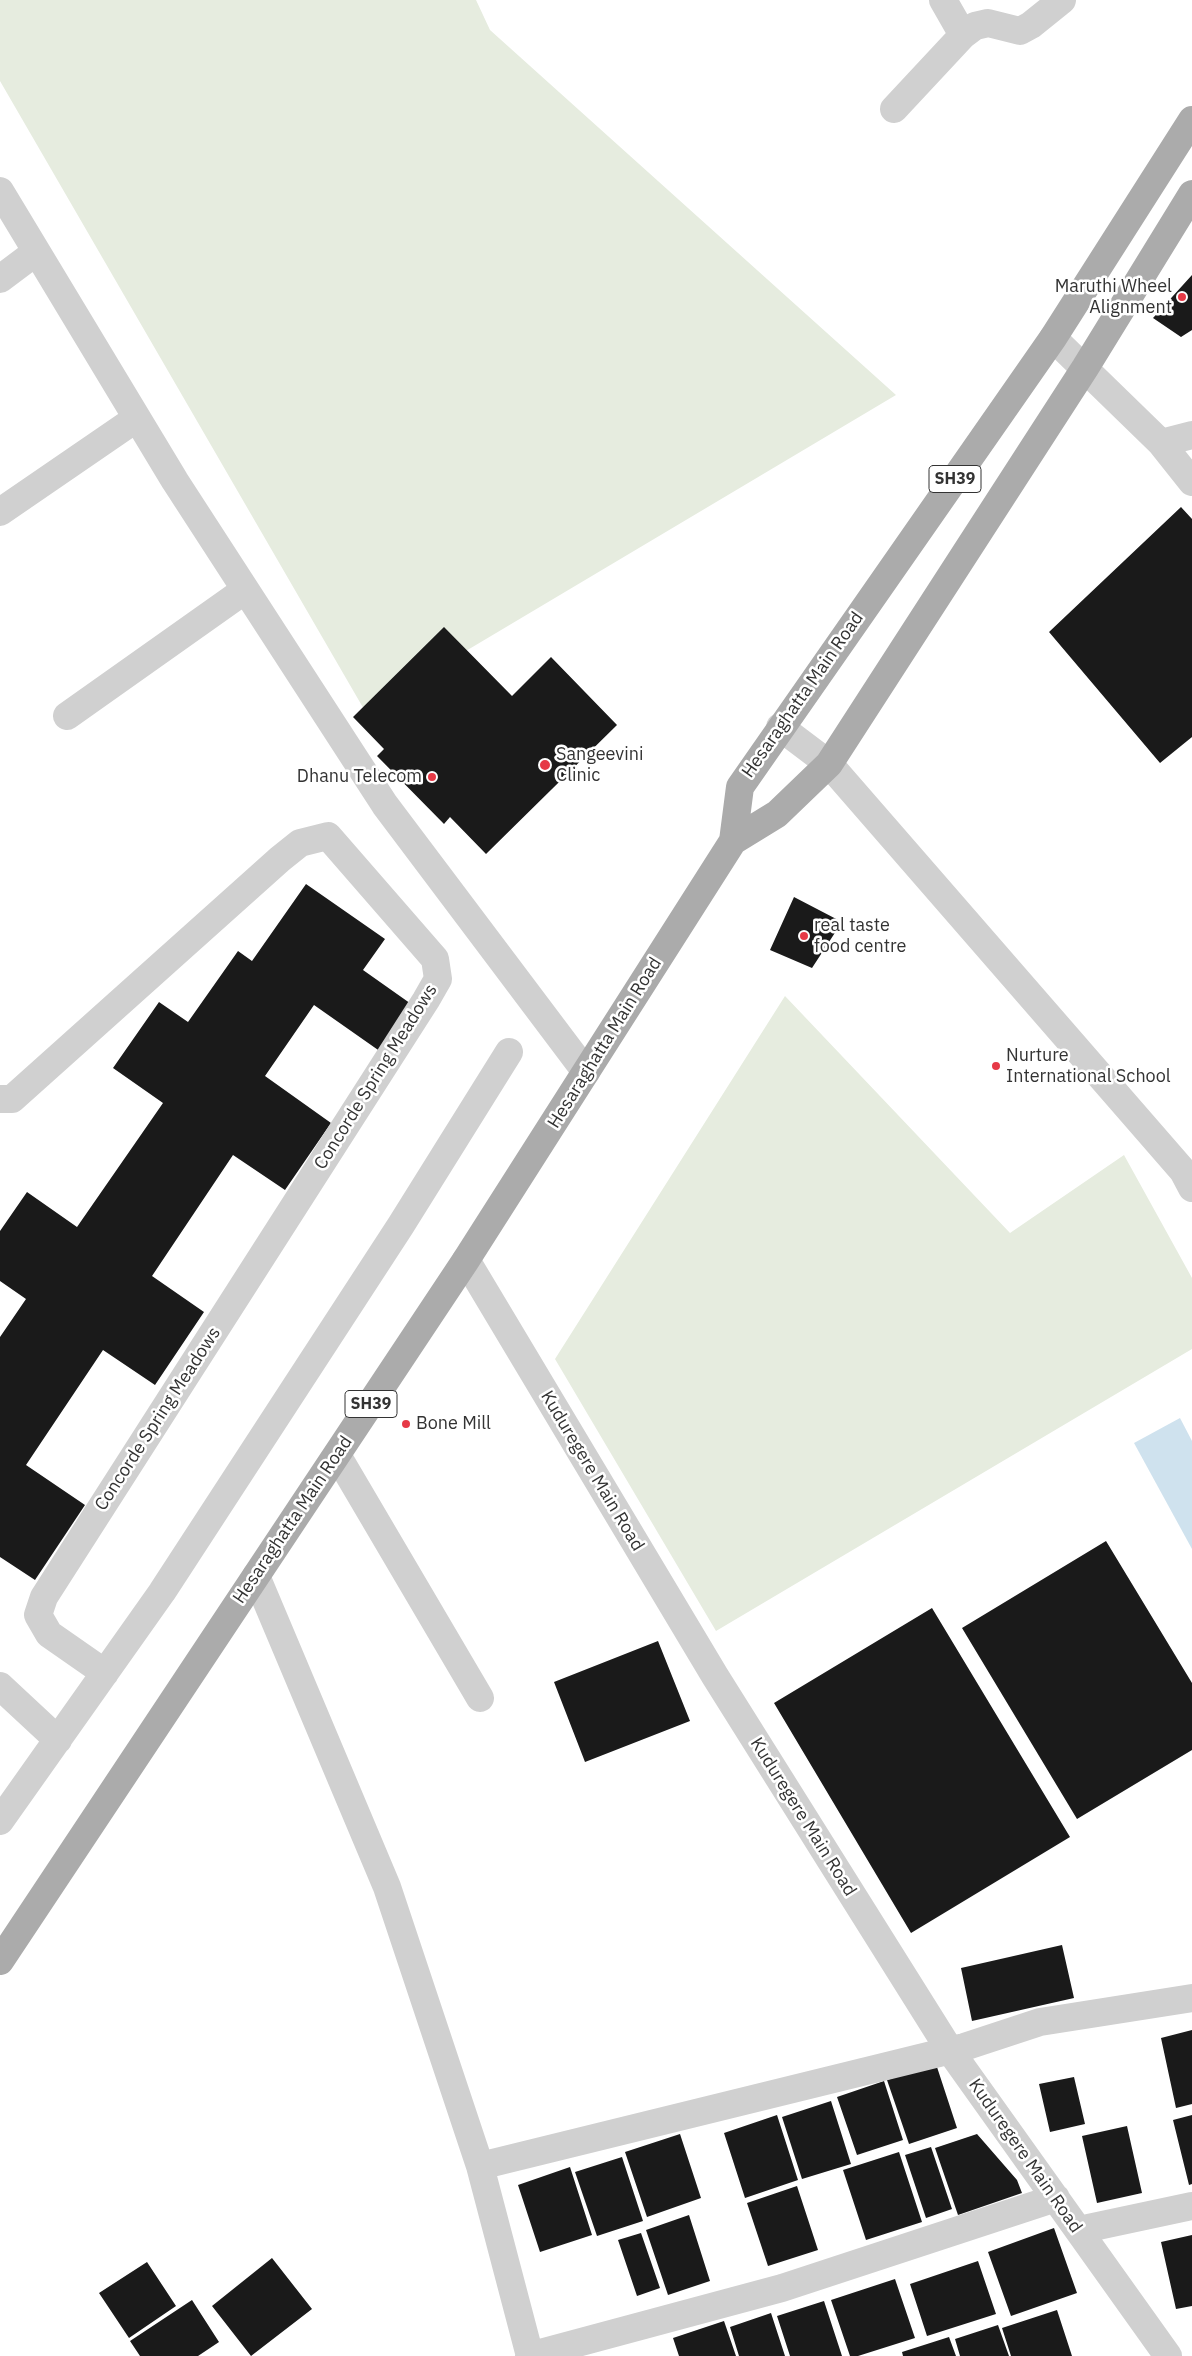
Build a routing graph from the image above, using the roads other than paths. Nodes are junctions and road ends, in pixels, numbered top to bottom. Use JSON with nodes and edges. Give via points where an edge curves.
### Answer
{"nodes":[{"id":1,"x":943,"y":0,"type":"edge"},
{"id":2,"x":1062,"y":0,"type":"edge"},
{"id":3,"x":963,"y":35,"type":"junction"},
{"id":4,"x":894,"y":109,"type":"dead end"},
{"id":5,"x":1192,"y":120,"type":"edge"},
{"id":6,"x":0,"y":191,"type":"edge"},
{"id":7,"x":1192,"y":194,"type":"edge"},
{"id":8,"x":36,"y":252,"type":"junction"},
{"id":9,"x":0,"y":279,"type":"edge"},
{"id":10,"x":1053,"y":338,"type":"junction"},
{"id":11,"x":1085,"y":368,"type":"junction"},
{"id":12,"x":137,"y":418,"type":"junction"},
{"id":13,"x":1192,"y":435,"type":"edge"},
{"id":14,"x":1161,"y":443,"type":"junction"},
{"id":15,"x":1192,"y":482,"type":"edge"},
{"id":16,"x":0,"y":512,"type":"edge"},
{"id":17,"x":245,"y":590,"type":"junction"},
{"id":18,"x":67,"y":716,"type":"dead end"},
{"id":19,"x":780,"y":727,"type":"junction"},
{"id":20,"x":829,"y":764,"type":"junction"},
{"id":21,"x":733,"y":841,"type":"junction"},
{"id":22,"x":509,"y":1052,"type":"dead end"},
{"id":23,"x":586,"y":1072,"type":"junction"},
{"id":24,"x":4,"y":1106,"type":"edge"},
{"id":25,"x":1192,"y":1188,"type":"edge"},
{"id":26,"x":466,"y":1260,"type":"junction"},
{"id":27,"x":337,"y":1455,"type":"junction"},
{"id":28,"x":256,"y":1576,"type":"junction"},
{"id":29,"x":105,"y":1673,"type":"junction"},
{"id":30,"x":0,"y":1686,"type":"edge"},
{"id":31,"x":480,"y":1698,"type":"dead end"},
{"id":32,"x":58,"y":1740,"type":"junction"},
{"id":33,"x":0,"y":1821,"type":"edge"},
{"id":34,"x":0,"y":1960,"type":"edge"},
{"id":35,"x":1192,"y":1998,"type":"edge"},
{"id":36,"x":950,"y":2049,"type":"junction"},
{"id":37,"x":480,"y":2166,"type":"junction"},
{"id":38,"x":1056,"y":2198,"type":"junction"},
{"id":39,"x":1192,"y":2206,"type":"edge"},
{"id":40,"x":1079,"y":2230,"type":"junction"},
{"id":41,"x":530,"y":2356,"type":"edge"},
{"id":42,"x":1168,"y":2356,"type":"edge"}],
"edges":[{"from":1,"to":3,"type":"street"},
{"from":2,"to":3,"type":"street","via":[[1020,31],[988,23],[975,26]]},
{"from":3,"to":4,"type":"street"},
{"from":5,"to":10,"type":"main road","name":"Hesaraghatta Main Road","number":"SH39"},
{"from":6,"to":8,"type":"street"},
{"from":7,"to":11,"type":"main road"},
{"from":8,"to":9,"type":"street"},
{"from":8,"to":12,"type":"street"},
{"from":10,"to":11,"type":"street"},
{"from":10,"to":19,"type":"main road","name":"Hesaraghatta Main Road","number":"SH39"},
{"from":11,"to":14,"type":"street"},
{"from":11,"to":20,"type":"main road"},
{"from":12,"to":16,"type":"street"},
{"from":12,"to":17,"type":"street"},
{"from":13,"to":14,"type":"street"},
{"from":14,"to":15,"type":"street"},
{"from":17,"to":18,"type":"street"},
{"from":17,"to":23,"type":"street","via":[[385,805]]},
{"from":19,"to":20,"type":"street"},
{"from":19,"to":21,"type":"main road","name":"Hesaraghatta Main Road","number":"SH39","via":[[740,787]]},
{"from":20,"to":21,"type":"main road","via":[[777,814]]},
{"from":20,"to":25,"type":"street","via":[[1183,1171]]},
{"from":21,"to":23,"type":"main road","name":"Hesaraghatta Main Road","number":"SH39"},
{"from":22,"to":29,"type":"street","via":[[222,1501]]},
{"from":23,"to":26,"type":"main road","name":"Hesaraghatta Main Road","number":"SH39"},
{"from":24,"to":29,"type":"street","name":"Concorde Spring Meadows","via":[[300,843],[328,836],[435,959],[438,979],[44,1597],[38,1615],[49,1634]]},
{"from":26,"to":27,"type":"main road","name":"Hesaraghatta Main Road","number":"SH39"},
{"from":26,"to":36,"type":"street","name":"Kuduregere Main Road","via":[[715,1676]]},
{"from":27,"to":28,"type":"main road","name":"Hesaraghatta Main Road","number":"SH39"},
{"from":27,"to":31,"type":"street"},
{"from":28,"to":34,"type":"main road","name":"Hesaraghatta Main Road","number":"SH39"},
{"from":28,"to":37,"type":"street","via":[[387,1887]]},
{"from":29,"to":32,"type":"street"},
{"from":30,"to":32,"type":"street"},
{"from":32,"to":33,"type":"street"},
{"from":35,"to":36,"type":"street","via":[[1040,2022]]},
{"from":36,"to":37,"type":"street"},
{"from":36,"to":38,"type":"street","name":"Kuduregere Main Road"},
{"from":37,"to":41,"type":"street"},
{"from":38,"to":40,"type":"street","name":"Kuduregere Main Road"},
{"from":38,"to":41,"type":"street","via":[[782,2288]]},
{"from":39,"to":40,"type":"street"},
{"from":40,"to":42,"type":"street","name":"Kuduregere Main Road"}]}
